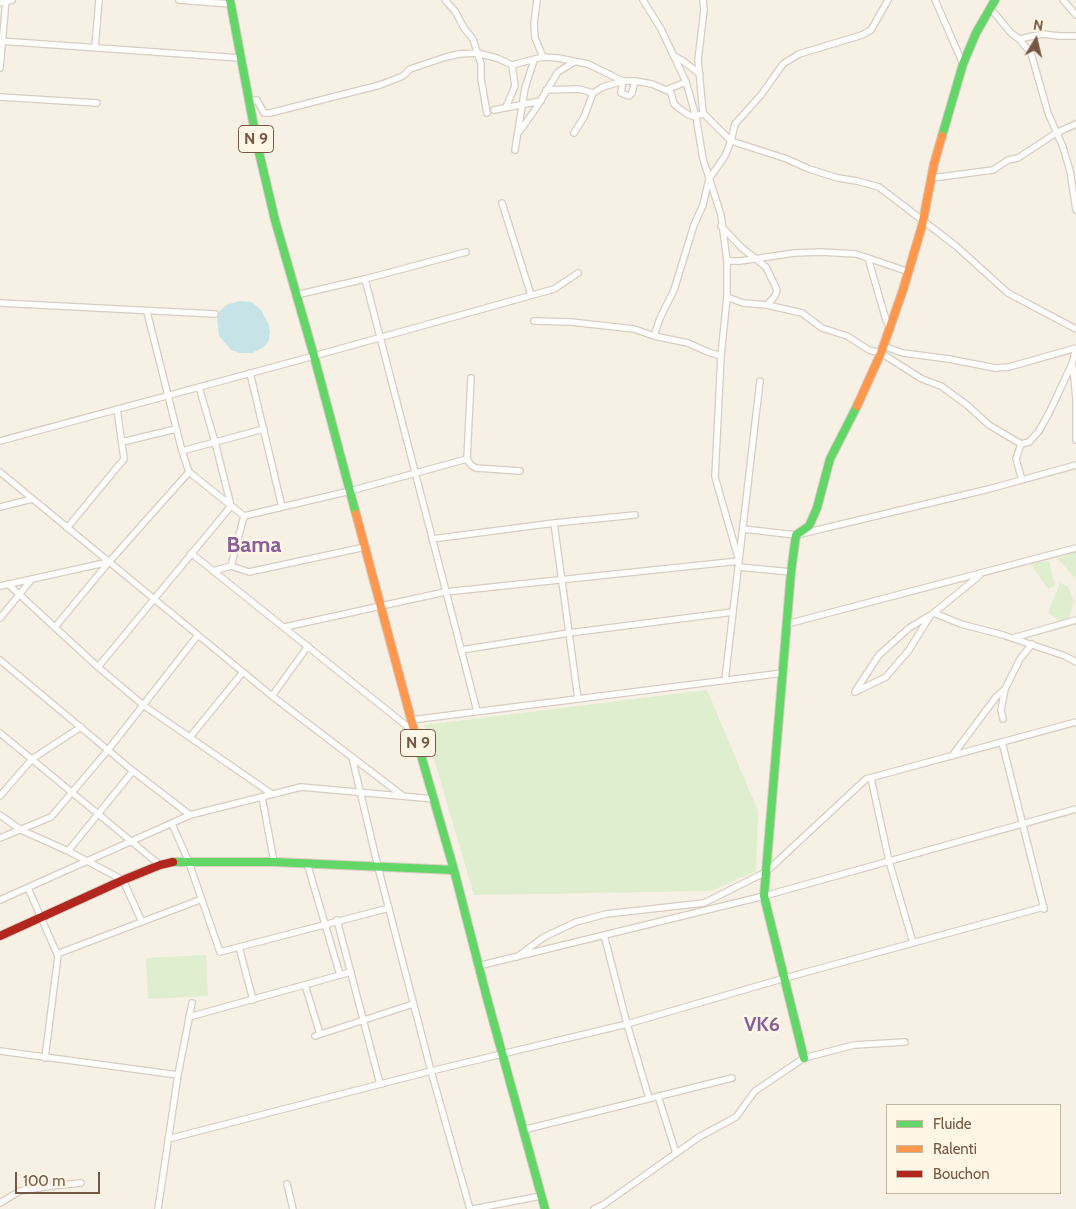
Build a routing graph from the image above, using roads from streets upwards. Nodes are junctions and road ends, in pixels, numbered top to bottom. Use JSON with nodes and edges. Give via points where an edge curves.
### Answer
{"nodes":[{"id":1,"x":99,"y":0,"type":"edge"},
{"id":2,"x":178,"y":0,"type":"edge"},
{"id":3,"x":445,"y":0,"type":"edge"},
{"id":4,"x":537,"y":0,"type":"edge"},
{"id":5,"x":643,"y":0,"type":"edge"},
{"id":6,"x":703,"y":0,"type":"edge"},
{"id":7,"x":888,"y":0,"type":"edge"},
{"id":8,"x":935,"y":0,"type":"edge"},
{"id":9,"x":995,"y":0,"type":"edge"},
{"id":10,"x":1063,"y":0,"type":"edge"},
{"id":11,"x":6,"y":1,"type":"edge"},
{"id":12,"x":230,"y":2,"type":"edge"},
{"id":13,"x":991,"y":9,"type":"junction"},
{"id":14,"x":1076,"y":15,"type":"edge"},
{"id":15,"x":1076,"y":36,"type":"edge"},
{"id":16,"x":1019,"y":39,"type":"junction"},
{"id":17,"x":1,"y":41,"type":"edge"},
{"id":18,"x":95,"y":48,"type":"junction"},
{"id":19,"x":477,"y":53,"type":"junction"},
{"id":20,"x":674,"y":56,"type":"junction"},
{"id":21,"x":543,"y":57,"type":"junction"},
{"id":22,"x":240,"y":58,"type":"junction"},
{"id":23,"x":534,"y":60,"type":"junction"},
{"id":24,"x":574,"y":62,"type":"junction"},
{"id":25,"x":962,"y":64,"type":"junction"},
{"id":26,"x":512,"y":65,"type":"junction"},
{"id":27,"x":0,"y":68,"type":"edge"},
{"id":28,"x":700,"y":74,"type":"junction"},
{"id":29,"x":635,"y":81,"type":"junction"},
{"id":30,"x":622,"y":82,"type":"junction"},
{"id":31,"x":686,"y":82,"type":"junction"},
{"id":32,"x":546,"y":90,"type":"junction"},
{"id":33,"x":666,"y":90,"type":"junction"},
{"id":34,"x":593,"y":93,"type":"junction"},
{"id":35,"x":0,"y":96,"type":"edge"},
{"id":36,"x":541,"y":101,"type":"junction"},
{"id":37,"x":249,"y":102,"type":"junction"},
{"id":38,"x":96,"y":103,"type":"dead end"},
{"id":39,"x":522,"y":104,"type":"junction"},
{"id":40,"x":506,"y":107,"type":"junction"},
{"id":41,"x":703,"y":113,"type":"junction"},
{"id":42,"x":696,"y":116,"type":"junction"},
{"id":43,"x":1076,"y":124,"type":"edge"},
{"id":44,"x":519,"y":133,"type":"junction"},
{"id":45,"x":574,"y":133,"type":"dead end"},
{"id":46,"x":1056,"y":133,"type":"junction"},
{"id":47,"x":731,"y":141,"type":"junction"},
{"id":48,"x":515,"y":150,"type":"dead end"},
{"id":49,"x":932,"y":178,"type":"junction"},
{"id":50,"x":710,"y":179,"type":"junction"},
{"id":51,"x":1074,"y":184,"type":"edge"},
{"id":52,"x":502,"y":203,"type":"dead end"},
{"id":53,"x":1076,"y":210,"type":"edge"},
{"id":54,"x":923,"y":220,"type":"junction"},
{"id":55,"x":721,"y":226,"type":"junction"},
{"id":56,"x":466,"y":252,"type":"dead end"},
{"id":57,"x":868,"y":258,"type":"junction"},
{"id":58,"x":757,"y":259,"type":"junction"},
{"id":59,"x":727,"y":261,"type":"junction"},
{"id":60,"x":909,"y":272,"type":"junction"},
{"id":61,"x":578,"y":274,"type":"dead end"},
{"id":62,"x":365,"y":279,"type":"junction"},
{"id":63,"x":296,"y":295,"type":"junction"},
{"id":64,"x":531,"y":295,"type":"junction"},
{"id":65,"x":727,"y":297,"type":"junction"},
{"id":66,"x":0,"y":303,"type":"edge"},
{"id":67,"x":767,"y":305,"type":"junction"},
{"id":68,"x":147,"y":312,"type":"junction"},
{"id":69,"x":215,"y":314,"type":"dead end"},
{"id":70,"x":534,"y":321,"type":"dead end"},
{"id":71,"x":890,"y":327,"type":"junction"},
{"id":72,"x":1076,"y":328,"type":"edge"},
{"id":73,"x":654,"y":336,"type":"junction"},
{"id":74,"x":380,"y":338,"type":"junction"},
{"id":75,"x":882,"y":350,"type":"junction"},
{"id":76,"x":1075,"y":351,"type":"edge"},
{"id":77,"x":314,"y":356,"type":"junction"},
{"id":78,"x":721,"y":356,"type":"junction"},
{"id":79,"x":1072,"y":364,"type":"junction"},
{"id":80,"x":250,"y":373,"type":"junction"},
{"id":81,"x":471,"y":378,"type":"dead end"},
{"id":82,"x":760,"y":381,"type":"dead end"},
{"id":83,"x":199,"y":387,"type":"junction"},
{"id":84,"x":167,"y":395,"type":"junction"},
{"id":85,"x":117,"y":409,"type":"junction"},
{"id":86,"x":176,"y":429,"type":"junction"},
{"id":87,"x":264,"y":429,"type":"junction"},
{"id":88,"x":1076,"y":440,"type":"edge"},
{"id":89,"x":0,"y":441,"type":"edge"},
{"id":90,"x":122,"y":442,"type":"junction"},
{"id":91,"x":215,"y":442,"type":"junction"},
{"id":92,"x":1021,"y":444,"type":"junction"},
{"id":93,"x":182,"y":451,"type":"junction"},
{"id":94,"x":467,"y":459,"type":"junction"},
{"id":95,"x":1076,"y":465,"type":"edge"},
{"id":96,"x":520,"y":470,"type":"dead end"},
{"id":97,"x":0,"y":472,"type":"edge"},
{"id":98,"x":189,"y":472,"type":"junction"},
{"id":99,"x":415,"y":474,"type":"junction"},
{"id":100,"x":1022,"y":480,"type":"junction"},
{"id":101,"x":350,"y":491,"type":"junction"},
{"id":102,"x":32,"y":498,"type":"junction"},
{"id":103,"x":231,"y":506,"type":"junction"},
{"id":104,"x":0,"y":507,"type":"edge"},
{"id":105,"x":282,"y":507,"type":"junction"},
{"id":106,"x":635,"y":515,"type":"dead end"},
{"id":107,"x":244,"y":516,"type":"junction"},
{"id":108,"x":554,"y":523,"type":"junction"},
{"id":109,"x":67,"y":528,"type":"junction"},
{"id":110,"x":743,"y":529,"type":"junction"},
{"id":111,"x":796,"y":535,"type":"junction"},
{"id":112,"x":432,"y":539,"type":"junction"},
{"id":113,"x":366,"y":547,"type":"junction"},
{"id":114,"x":1076,"y":548,"type":"edge"},
{"id":115,"x":192,"y":554,"type":"junction"},
{"id":116,"x":109,"y":562,"type":"junction"},
{"id":117,"x":739,"y":564,"type":"junction"},
{"id":118,"x":231,"y":566,"type":"junction"},
{"id":119,"x":213,"y":571,"type":"junction"},
{"id":120,"x":791,"y":572,"type":"junction"},
{"id":121,"x":981,"y":573,"type":"junction"},
{"id":122,"x":32,"y":579,"type":"junction"},
{"id":123,"x":562,"y":580,"type":"junction"},
{"id":124,"x":8,"y":584,"type":"junction"},
{"id":125,"x":0,"y":586,"type":"edge"},
{"id":126,"x":445,"y":592,"type":"junction"},
{"id":127,"x":19,"y":594,"type":"junction"},
{"id":128,"x":154,"y":599,"type":"junction"},
{"id":129,"x":382,"y":606,"type":"junction"},
{"id":130,"x":733,"y":612,"type":"junction"},
{"id":131,"x":932,"y":614,"type":"junction"},
{"id":132,"x":0,"y":618,"type":"edge"},
{"id":133,"x":1076,"y":620,"type":"edge"},
{"id":134,"x":787,"y":624,"type":"junction"},
{"id":135,"x":55,"y":627,"type":"junction"},
{"id":136,"x":285,"y":627,"type":"junction"},
{"id":137,"x":569,"y":633,"type":"junction"},
{"id":138,"x":198,"y":635,"type":"junction"},
{"id":139,"x":1013,"y":638,"type":"junction"},
{"id":140,"x":1032,"y":644,"type":"junction"},
{"id":141,"x":308,"y":646,"type":"junction"},
{"id":142,"x":462,"y":650,"type":"junction"},
{"id":143,"x":0,"y":660,"type":"edge"},
{"id":144,"x":1076,"y":662,"type":"edge"},
{"id":145,"x":98,"y":666,"type":"junction"},
{"id":146,"x":243,"y":672,"type":"junction"},
{"id":147,"x":783,"y":673,"type":"junction"},
{"id":148,"x":725,"y":680,"type":"junction"},
{"id":149,"x":1004,"y":689,"type":"junction"},
{"id":150,"x":272,"y":696,"type":"junction"},
{"id":151,"x":578,"y":698,"type":"junction"},
{"id":152,"x":143,"y":705,"type":"junction"},
{"id":153,"x":987,"y":709,"type":"junction"},
{"id":154,"x":1001,"y":710,"type":"junction"},
{"id":155,"x":477,"y":711,"type":"junction"},
{"id":156,"x":1003,"y":719,"type":"dead end"},
{"id":157,"x":411,"y":720,"type":"junction"},
{"id":158,"x":1076,"y":722,"type":"edge"},
{"id":159,"x":81,"y":727,"type":"junction"},
{"id":160,"x":415,"y":732,"type":"junction"},
{"id":161,"x":0,"y":733,"type":"edge"},
{"id":162,"x":190,"y":737,"type":"junction"},
{"id":163,"x":1002,"y":742,"type":"junction"},
{"id":164,"x":108,"y":750,"type":"junction"},
{"id":165,"x":952,"y":756,"type":"junction"},
{"id":166,"x":352,"y":757,"type":"junction"},
{"id":167,"x":32,"y":759,"type":"junction"},
{"id":168,"x":133,"y":771,"type":"junction"},
{"id":169,"x":871,"y":778,"type":"junction"},
{"id":170,"x":73,"y":792,"type":"junction"},
{"id":171,"x":361,"y":792,"type":"junction"},
{"id":172,"x":272,"y":794,"type":"junction"},
{"id":173,"x":0,"y":796,"type":"edge"},
{"id":174,"x":403,"y":796,"type":"junction"},
{"id":175,"x":262,"y":797,"type":"junction"},
{"id":176,"x":434,"y":798,"type":"junction"},
{"id":177,"x":1076,"y":809,"type":"edge"},
{"id":178,"x":98,"y":813,"type":"junction"},
{"id":179,"x":0,"y":815,"type":"edge"},
{"id":180,"x":190,"y":815,"type":"junction"},
{"id":181,"x":172,"y":824,"type":"junction"},
{"id":182,"x":1022,"y":824,"type":"junction"},
{"id":183,"x":21,"y":830,"type":"junction"},
{"id":184,"x":0,"y":838,"type":"edge"},
{"id":185,"x":131,"y":841,"type":"junction"},
{"id":186,"x":68,"y":851,"type":"junction"},
{"id":187,"x":188,"y":860,"type":"junction"},
{"id":188,"x":87,"y":861,"type":"junction"},
{"id":189,"x":889,"y":861,"type":"junction"},
{"id":190,"x":274,"y":862,"type":"junction"},
{"id":191,"x":307,"y":863,"type":"junction"},
{"id":192,"x":160,"y":865,"type":"junction"},
{"id":193,"x":378,"y":867,"type":"junction"},
{"id":194,"x":454,"y":870,"type":"junction"},
{"id":195,"x":766,"y":872,"type":"junction"},
{"id":196,"x":123,"y":880,"type":"junction"},
{"id":197,"x":28,"y":888,"type":"junction"},
{"id":198,"x":764,"y":896,"type":"junction"},
{"id":199,"x":202,"y":899,"type":"junction"},
{"id":200,"x":0,"y":900,"type":"edge"},
{"id":201,"x":388,"y":908,"type":"junction"},
{"id":202,"x":41,"y":916,"type":"junction"},
{"id":203,"x":337,"y":920,"type":"junction"},
{"id":204,"x":142,"y":922,"type":"junction"},
{"id":205,"x":325,"y":923,"type":"junction"},
{"id":206,"x":0,"y":936,"type":"edge"},
{"id":207,"x":604,"y":936,"type":"junction"},
{"id":208,"x":913,"y":943,"type":"junction"},
{"id":209,"x":239,"y":947,"type":"junction"},
{"id":210,"x":58,"y":954,"type":"junction"},
{"id":211,"x":517,"y":957,"type":"junction"},
{"id":212,"x":478,"y":966,"type":"junction"},
{"id":213,"x":351,"y":972,"type":"junction"},
{"id":214,"x":340,"y":975,"type":"junction"},
{"id":215,"x":785,"y":978,"type":"junction"},
{"id":216,"x":306,"y":985,"type":"junction"},
{"id":217,"x":253,"y":1000,"type":"junction"},
{"id":218,"x":192,"y":1003,"type":"dead end"},
{"id":219,"x":413,"y":1004,"type":"junction"},
{"id":220,"x":189,"y":1018,"type":"junction"},
{"id":221,"x":362,"y":1020,"type":"junction"},
{"id":222,"x":627,"y":1024,"type":"junction"},
{"id":223,"x":905,"y":1042,"type":"dead end"},
{"id":224,"x":0,"y":1051,"type":"edge"},
{"id":225,"x":502,"y":1054,"type":"junction"},
{"id":226,"x":45,"y":1058,"type":"junction"},
{"id":227,"x":804,"y":1058,"type":"junction"},
{"id":228,"x":431,"y":1071,"type":"junction"},
{"id":229,"x":178,"y":1075,"type":"junction"},
{"id":230,"x":732,"y":1078,"type":"dead end"},
{"id":231,"x":380,"y":1084,"type":"junction"},
{"id":232,"x":658,"y":1096,"type":"junction"},
{"id":233,"x":650,"y":1098,"type":"junction"},
{"id":234,"x":524,"y":1130,"type":"junction"},
{"id":235,"x":168,"y":1139,"type":"junction"},
{"id":236,"x":676,"y":1154,"type":"junction"},
{"id":237,"x":81,"y":1183,"type":"dead end"},
{"id":238,"x":287,"y":1184,"type":"dead end"},
{"id":239,"x":541,"y":1196,"type":"junction"},
{"id":240,"x":0,"y":1203,"type":"edge"},
{"id":241,"x":158,"y":1209,"type":"edge"},
{"id":242,"x":293,"y":1209,"type":"edge"},
{"id":243,"x":471,"y":1209,"type":"edge"},
{"id":244,"x":544,"y":1209,"type":"edge"},
{"id":245,"x":594,"y":1209,"type":"edge"}],
"edges":[{"from":1,"to":18,"type":"street"},
{"from":2,"to":12,"type":"street"},
{"from":3,"to":19,"type":"street","via":[[470,33]]},
{"from":4,"to":21,"type":"street","via":[[535,38]]},
{"from":5,"to":20,"type":"street"},
{"from":6,"to":28,"type":"street","via":[[698,60]]},
{"from":7,"to":47,"type":"street","via":[[871,30],[799,54],[784,64],[762,95],[735,124]]},
{"from":8,"to":25,"type":"street"},
{"from":9,"to":13,"type":"street"},
{"from":10,"to":14,"type":"street"},
{"from":11,"to":17,"type":"street"},
{"from":12,"to":22,"type":"street","number":"N 9"},
{"from":13,"to":16,"type":"street"},
{"from":13,"to":25,"type":"street"},
{"from":15,"to":16,"type":"street","via":[[1044,34]]},
{"from":16,"to":46,"type":"street","via":[[1031,53]]},
{"from":17,"to":18,"type":"street"},
{"from":17,"to":27,"type":"street"},
{"from":18,"to":22,"type":"street"},
{"from":19,"to":26,"type":"street"},
{"from":19,"to":37,"type":"street","via":[[446,56],[380,84],[270,113],[264,114],[257,100]]},
{"from":19,"to":40,"type":"street","via":[[490,111]]},
{"from":20,"to":28,"type":"street"},
{"from":20,"to":31,"type":"street"},
{"from":21,"to":23,"type":"street"},
{"from":21,"to":24,"type":"street"},
{"from":22,"to":37,"type":"street","number":"N 9"},
{"from":23,"to":26,"type":"street"},
{"from":23,"to":39,"type":"street"},
{"from":24,"to":30,"type":"street","via":[[596,68]]},
{"from":24,"to":32,"type":"street","via":[[558,72]]},
{"from":25,"to":49,"type":"street"},
{"from":26,"to":40,"type":"street","via":[[515,86]]},
{"from":28,"to":41,"type":"street"},
{"from":29,"to":30,"type":"street"},
{"from":29,"to":30,"type":"street","via":[[629,96],[621,93]]},
{"from":29,"to":33,"type":"street"},
{"from":30,"to":34,"type":"street"},
{"from":31,"to":33,"type":"street"},
{"from":31,"to":42,"type":"street"},
{"from":32,"to":34,"type":"street","via":[[579,88]]},
{"from":32,"to":36,"type":"street"},
{"from":33,"to":42,"type":"street","via":[[671,93],[674,104]]},
{"from":34,"to":45,"type":"street"},
{"from":35,"to":38,"type":"street"},
{"from":36,"to":39,"type":"street"},
{"from":36,"to":44,"type":"street"},
{"from":37,"to":63,"type":"street","number":"N 9"},
{"from":39,"to":40,"type":"street"},
{"from":39,"to":44,"type":"street"},
{"from":41,"to":42,"type":"street"},
{"from":41,"to":47,"type":"street"},
{"from":42,"to":50,"type":"street"},
{"from":43,"to":46,"type":"street"},
{"from":44,"to":48,"type":"street"},
{"from":46,"to":49,"type":"street","via":[[994,170]]},
{"from":46,"to":51,"type":"street"},
{"from":47,"to":50,"type":"street","via":[[726,156]]},
{"from":47,"to":54,"type":"street","via":[[831,176],[879,187]]},
{"from":49,"to":54,"type":"street"},
{"from":50,"to":55,"type":"street","via":[[721,215]]},
{"from":50,"to":73,"type":"street","via":[[674,290]]},
{"from":51,"to":53,"type":"street"},
{"from":52,"to":64,"type":"street"},
{"from":54,"to":60,"type":"street"},
{"from":54,"to":72,"type":"street","via":[[1008,293]]},
{"from":55,"to":58,"type":"street"},
{"from":55,"to":59,"type":"street"},
{"from":56,"to":62,"type":"street"},
{"from":57,"to":58,"type":"street","via":[[837,252],[794,253]]},
{"from":57,"to":60,"type":"street"},
{"from":57,"to":71,"type":"street"},
{"from":58,"to":59,"type":"street"},
{"from":58,"to":67,"type":"street","via":[[766,267],[777,290]]},
{"from":59,"to":65,"type":"street"},
{"from":60,"to":71,"type":"street"},
{"from":61,"to":64,"type":"street","via":[[554,289]]},
{"from":62,"to":63,"type":"street"},
{"from":62,"to":74,"type":"street"},
{"from":63,"to":77,"type":"street","number":"N 9"},
{"from":64,"to":74,"type":"street"},
{"from":65,"to":67,"type":"street","via":[[743,303]]},
{"from":65,"to":78,"type":"street"},
{"from":66,"to":68,"type":"street"},
{"from":67,"to":75,"type":"street","via":[[802,313],[822,328],[847,336],[869,350]]},
{"from":68,"to":69,"type":"street"},
{"from":68,"to":84,"type":"street"},
{"from":70,"to":73,"type":"street","via":[[603,325],[634,329]]},
{"from":71,"to":75,"type":"street"},
{"from":73,"to":78,"type":"street"},
{"from":74,"to":77,"type":"street"},
{"from":74,"to":99,"type":"street"},
{"from":75,"to":76,"type":"street","via":[[995,368]]},
{"from":75,"to":92,"type":"street","via":[[922,379],[941,386],[989,425]]},
{"from":75,"to":111,"type":"street","via":[[830,459],[809,526]]},
{"from":76,"to":79,"type":"street"},
{"from":77,"to":80,"type":"street"},
{"from":77,"to":101,"type":"street","number":"N 9"},
{"from":78,"to":117,"type":"street","via":[[715,477]]},
{"from":79,"to":88,"type":"street"},
{"from":79,"to":92,"type":"street","via":[[1039,431],[1029,442]]},
{"from":80,"to":83,"type":"street"},
{"from":80,"to":87,"type":"street"},
{"from":81,"to":94,"type":"street"},
{"from":82,"to":110,"type":"street"},
{"from":83,"to":84,"type":"street"},
{"from":83,"to":91,"type":"street"},
{"from":84,"to":85,"type":"street"},
{"from":84,"to":86,"type":"street"},
{"from":85,"to":89,"type":"street"},
{"from":85,"to":90,"type":"street"},
{"from":86,"to":90,"type":"street"},
{"from":86,"to":93,"type":"street"},
{"from":87,"to":91,"type":"street"},
{"from":87,"to":105,"type":"street"},
{"from":90,"to":109,"type":"street","via":[[124,459]]},
{"from":91,"to":93,"type":"street"},
{"from":91,"to":103,"type":"street"},
{"from":92,"to":100,"type":"street","via":[[1016,460]]},
{"from":93,"to":98,"type":"street"},
{"from":94,"to":96,"type":"street","via":[[476,468]]},
{"from":94,"to":99,"type":"street"},
{"from":95,"to":100,"type":"street"},
{"from":97,"to":102,"type":"street"},
{"from":98,"to":103,"type":"street"},
{"from":98,"to":116,"type":"street"},
{"from":99,"to":101,"type":"street"},
{"from":99,"to":112,"type":"street"},
{"from":100,"to":111,"type":"street"},
{"from":101,"to":105,"type":"street"},
{"from":101,"to":113,"type":"street","number":"N 9"},
{"from":102,"to":104,"type":"street"},
{"from":102,"to":109,"type":"street"},
{"from":103,"to":107,"type":"street"},
{"from":103,"to":115,"type":"street"},
{"from":105,"to":107,"type":"street"},
{"from":106,"to":108,"type":"street"},
{"from":107,"to":118,"type":"street"},
{"from":108,"to":112,"type":"street"},
{"from":108,"to":123,"type":"street"},
{"from":109,"to":116,"type":"street"},
{"from":110,"to":111,"type":"street"},
{"from":110,"to":117,"type":"street"},
{"from":111,"to":120,"type":"street"},
{"from":112,"to":126,"type":"street"},
{"from":113,"to":118,"type":"street","via":[[249,572]]},
{"from":113,"to":129,"type":"street","number":"N 9"},
{"from":114,"to":121,"type":"street"},
{"from":115,"to":119,"type":"street"},
{"from":115,"to":128,"type":"street"},
{"from":116,"to":122,"type":"street"},
{"from":116,"to":128,"type":"street"},
{"from":116,"to":135,"type":"street"},
{"from":117,"to":120,"type":"street"},
{"from":117,"to":123,"type":"street"},
{"from":117,"to":130,"type":"street"},
{"from":118,"to":119,"type":"street"},
{"from":119,"to":136,"type":"street"},
{"from":120,"to":134,"type":"street"},
{"from":121,"to":131,"type":"street"},
{"from":121,"to":134,"type":"street"},
{"from":122,"to":124,"type":"street"},
{"from":122,"to":127,"type":"street"},
{"from":123,"to":126,"type":"street"},
{"from":123,"to":137,"type":"street"},
{"from":124,"to":125,"type":"street"},
{"from":124,"to":127,"type":"street"},
{"from":126,"to":129,"type":"street"},
{"from":126,"to":142,"type":"street"},
{"from":127,"to":132,"type":"street"},
{"from":127,"to":135,"type":"street"},
{"from":128,"to":138,"type":"street"},
{"from":128,"to":145,"type":"street"},
{"from":129,"to":136,"type":"street"},
{"from":129,"to":157,"type":"street","number":"N 9"},
{"from":130,"to":137,"type":"street"},
{"from":130,"to":148,"type":"street"},
{"from":131,"to":131,"type":"street","via":[[909,628],[878,655],[855,692],[886,677],[909,650]]},
{"from":131,"to":139,"type":"street"},
{"from":133,"to":139,"type":"street"},
{"from":134,"to":147,"type":"street"},
{"from":135,"to":145,"type":"street"},
{"from":136,"to":141,"type":"street"},
{"from":137,"to":142,"type":"street"},
{"from":137,"to":151,"type":"street"},
{"from":138,"to":146,"type":"street"},
{"from":138,"to":152,"type":"street"},
{"from":139,"to":140,"type":"street"},
{"from":140,"to":144,"type":"street"},
{"from":140,"to":149,"type":"street"},
{"from":141,"to":150,"type":"street"},
{"from":141,"to":160,"type":"street"},
{"from":142,"to":155,"type":"street"},
{"from":143,"to":159,"type":"street"},
{"from":145,"to":152,"type":"street"},
{"from":146,"to":150,"type":"street"},
{"from":146,"to":162,"type":"street"},
{"from":147,"to":148,"type":"street"},
{"from":147,"to":195,"type":"street"},
{"from":148,"to":151,"type":"street"},
{"from":149,"to":153,"type":"street"},
{"from":149,"to":154,"type":"street"},
{"from":150,"to":166,"type":"street"},
{"from":151,"to":155,"type":"street"},
{"from":152,"to":162,"type":"street"},
{"from":152,"to":164,"type":"street"},
{"from":153,"to":154,"type":"street"},
{"from":153,"to":165,"type":"street"},
{"from":154,"to":156,"type":"street"},
{"from":155,"to":157,"type":"street"},
{"from":157,"to":160,"type":"street","number":"N 9"},
{"from":158,"to":163,"type":"street"},
{"from":159,"to":164,"type":"street"},
{"from":159,"to":167,"type":"street"},
{"from":160,"to":176,"type":"street","number":"N 9"},
{"from":161,"to":167,"type":"street"},
{"from":162,"to":172,"type":"street"},
{"from":163,"to":165,"type":"street"},
{"from":163,"to":182,"type":"street"},
{"from":164,"to":168,"type":"street"},
{"from":164,"to":170,"type":"street"},
{"from":165,"to":169,"type":"street"},
{"from":166,"to":171,"type":"street"},
{"from":166,"to":174,"type":"street"},
{"from":167,"to":170,"type":"street"},
{"from":167,"to":173,"type":"street"},
{"from":168,"to":178,"type":"street"},
{"from":168,"to":180,"type":"street"},
{"from":169,"to":189,"type":"street"},
{"from":169,"to":195,"type":"street","via":[[866,779]]},
{"from":170,"to":178,"type":"street"},
{"from":170,"to":183,"type":"street","via":[[51,817]]},
{"from":171,"to":172,"type":"street","via":[[301,786]]},
{"from":171,"to":174,"type":"street"},
{"from":171,"to":193,"type":"street"},
{"from":172,"to":175,"type":"street"},
{"from":174,"to":176,"type":"street"},
{"from":175,"to":180,"type":"street"},
{"from":175,"to":190,"type":"street"},
{"from":176,"to":194,"type":"street","number":"N 9"},
{"from":177,"to":182,"type":"street"},
{"from":178,"to":185,"type":"street"},
{"from":178,"to":186,"type":"street"},
{"from":179,"to":183,"type":"street"},
{"from":180,"to":181,"type":"street"},
{"from":181,"to":185,"type":"street"},
{"from":181,"to":187,"type":"street"},
{"from":182,"to":189,"type":"street"},
{"from":182,"to":208,"type":"street","via":[[1044,908]]},
{"from":183,"to":184,"type":"street"},
{"from":183,"to":186,"type":"street"},
{"from":185,"to":188,"type":"street"},
{"from":185,"to":192,"type":"street"},
{"from":186,"to":188,"type":"street"},
{"from":187,"to":190,"type":"street"},
{"from":187,"to":192,"type":"street"},
{"from":187,"to":199,"type":"street"},
{"from":188,"to":196,"type":"street"},
{"from":188,"to":197,"type":"street"},
{"from":189,"to":198,"type":"street"},
{"from":189,"to":208,"type":"street"},
{"from":190,"to":191,"type":"street"},
{"from":191,"to":193,"type":"street"},
{"from":191,"to":205,"type":"street"},
{"from":192,"to":196,"type":"street"},
{"from":193,"to":194,"type":"street"},
{"from":193,"to":201,"type":"street"},
{"from":194,"to":212,"type":"street","number":"N 9"},
{"from":195,"to":198,"type":"street"},
{"from":195,"to":211,"type":"street","via":[[704,903],[606,914],[576,922],[544,938]]},
{"from":196,"to":202,"type":"street"},
{"from":196,"to":204,"type":"street"},
{"from":197,"to":200,"type":"street"},
{"from":197,"to":202,"type":"street"},
{"from":198,"to":207,"type":"street"},
{"from":198,"to":215,"type":"street"},
{"from":199,"to":204,"type":"street"},
{"from":199,"to":209,"type":"street","via":[[220,952]]},
{"from":201,"to":203,"type":"street"},
{"from":201,"to":219,"type":"street"},
{"from":202,"to":206,"type":"street"},
{"from":202,"to":210,"type":"street"},
{"from":203,"to":205,"type":"street"},
{"from":203,"to":213,"type":"street"},
{"from":204,"to":210,"type":"street"},
{"from":205,"to":209,"type":"street"},
{"from":205,"to":214,"type":"street"},
{"from":207,"to":211,"type":"street"},
{"from":207,"to":222,"type":"street"},
{"from":208,"to":215,"type":"street"},
{"from":209,"to":217,"type":"street"},
{"from":210,"to":226,"type":"street"},
{"from":211,"to":212,"type":"street"},
{"from":212,"to":225,"type":"street","number":"N 9"},
{"from":213,"to":214,"type":"street"},
{"from":213,"to":221,"type":"street"},
{"from":214,"to":216,"type":"street"},
{"from":215,"to":222,"type":"street"},
{"from":215,"to":227,"type":"street"},
{"from":216,"to":217,"type":"street"},
{"from":216,"to":221,"type":"street","via":[[317,1035]]},
{"from":217,"to":220,"type":"street"},
{"from":218,"to":220,"type":"street"},
{"from":219,"to":221,"type":"street"},
{"from":219,"to":228,"type":"street"},
{"from":220,"to":229,"type":"street"},
{"from":221,"to":231,"type":"street"},
{"from":222,"to":225,"type":"street"},
{"from":222,"to":233,"type":"street"},
{"from":223,"to":227,"type":"street","via":[[854,1045]]},
{"from":224,"to":226,"type":"street"},
{"from":225,"to":228,"type":"street"},
{"from":225,"to":234,"type":"street","number":"N 9"},
{"from":226,"to":229,"type":"street"},
{"from":227,"to":236,"type":"street","via":[[755,1091],[736,1117]]},
{"from":228,"to":231,"type":"street"},
{"from":228,"to":243,"type":"street"},
{"from":229,"to":235,"type":"street"},
{"from":230,"to":232,"type":"street"},
{"from":231,"to":235,"type":"street"},
{"from":232,"to":233,"type":"street"},
{"from":232,"to":236,"type":"street"},
{"from":233,"to":234,"type":"street"},
{"from":234,"to":239,"type":"street","number":"N 9"},
{"from":235,"to":241,"type":"street"},
{"from":236,"to":245,"type":"street"},
{"from":237,"to":240,"type":"street","via":[[20,1191]]},
{"from":238,"to":242,"type":"street"},
{"from":239,"to":243,"type":"street"},
{"from":239,"to":244,"type":"street","number":"N 9"}]}
